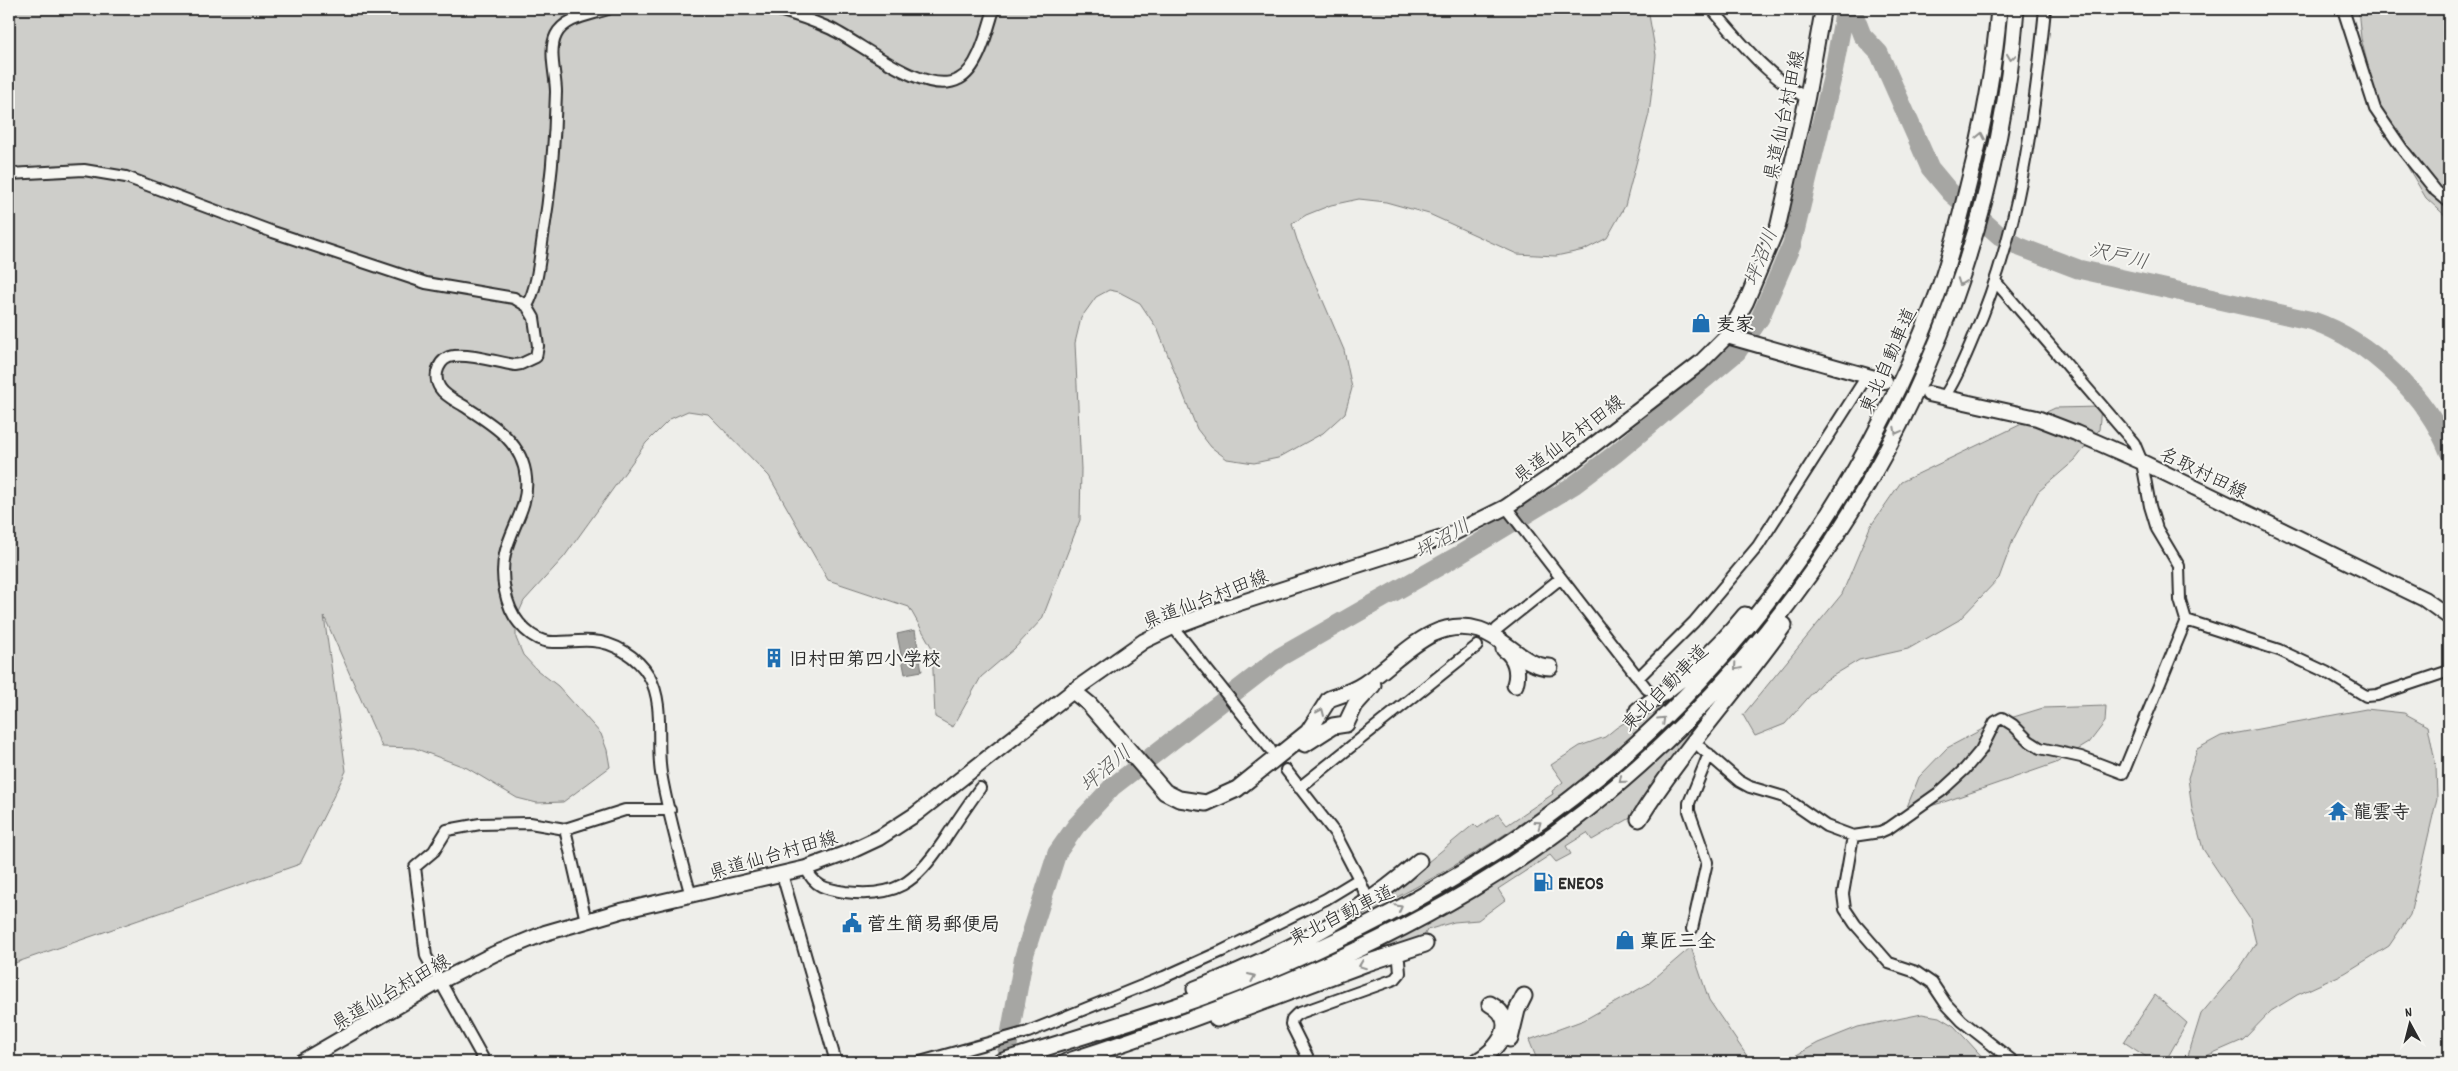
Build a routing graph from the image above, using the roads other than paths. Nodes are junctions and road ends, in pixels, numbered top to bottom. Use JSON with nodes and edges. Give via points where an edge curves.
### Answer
{"nodes":[{"id":1,"x":608,"y":9,"type":"edge"},
{"id":2,"x":775,"y":9,"type":"edge"},
{"id":3,"x":994,"y":9,"type":"edge"},
{"id":4,"x":1712,"y":9,"type":"edge"},
{"id":5,"x":1823,"y":9,"type":"edge"},
{"id":6,"x":1999,"y":9,"type":"edge"},
{"id":7,"x":2016,"y":9,"type":"edge"},
{"id":8,"x":2045,"y":9,"type":"edge"},
{"id":9,"x":2343,"y":9,"type":"edge"},
{"id":10,"x":1807,"y":98,"type":"junction"},
{"id":11,"x":9,"y":174,"type":"edge"},
{"id":12,"x":2449,"y":202,"type":"edge"},
{"id":13,"x":1995,"y":281,"type":"junction"},
{"id":14,"x":527,"y":306,"type":"junction"},
{"id":15,"x":1729,"y":337,"type":"junction"},
{"id":16,"x":1867,"y":376,"type":"junction"},
{"id":17,"x":1884,"y":381,"type":"dead end"},
{"id":18,"x":1929,"y":394,"type":"dead end"},
{"id":19,"x":1944,"y":397,"type":"junction"},
{"id":20,"x":2142,"y":462,"type":"junction"},
{"id":21,"x":1849,"y":483,"type":"junction"},
{"id":22,"x":1863,"y":491,"type":"junction"},
{"id":23,"x":1509,"y":510,"type":"junction"},
{"id":24,"x":1561,"y":578,"type":"junction"},
{"id":25,"x":2449,"y":617,"type":"edge"},
{"id":26,"x":2186,"y":620,"type":"junction"},
{"id":27,"x":1173,"y":627,"type":"junction"},
{"id":28,"x":1497,"y":630,"type":"dead end"},
{"id":29,"x":1476,"y":646,"type":"dead end"},
{"id":30,"x":1550,"y":667,"type":"dead end"},
{"id":31,"x":2449,"y":671,"type":"edge"},
{"id":32,"x":1638,"y":678,"type":"junction"},
{"id":33,"x":1515,"y":685,"type":"dead end"},
{"id":34,"x":1647,"y":689,"type":"tunnel mouth"},
{"id":35,"x":1073,"y":691,"type":"junction"},
{"id":36,"x":1638,"y":710,"type":"dead end"},
{"id":37,"x":1270,"y":749,"type":"dead end"},
{"id":38,"x":1286,"y":770,"type":"dead end"},
{"id":39,"x":1152,"y":785,"type":"junction"},
{"id":40,"x":980,"y":788,"type":"dead end"},
{"id":41,"x":1299,"y":788,"type":"junction"},
{"id":42,"x":670,"y":810,"type":"junction"},
{"id":43,"x":1639,"y":819,"type":"dead end"},
{"id":44,"x":565,"y":830,"type":"junction"},
{"id":45,"x":1853,"y":836,"type":"junction"},
{"id":46,"x":1419,"y":861,"type":"dead end"},
{"id":47,"x":806,"y":868,"type":"junction"},
{"id":48,"x":782,"y":874,"type":"junction"},
{"id":49,"x":1359,"y":879,"type":"junction"},
{"id":50,"x":1366,"y":893,"type":"tunnel mouth"},
{"id":51,"x":690,"y":896,"type":"junction"},
{"id":52,"x":586,"y":921,"type":"junction"},
{"id":53,"x":1692,"y":929,"type":"dead end"},
{"id":54,"x":1425,"y":944,"type":"dead end"},
{"id":55,"x":1399,"y":960,"type":"dead end"},
{"id":56,"x":439,"y":982,"type":"junction"},
{"id":57,"x":1524,"y":996,"type":"dead end"},
{"id":58,"x":1490,"y":1004,"type":"dead end"},
{"id":59,"x":1040,"y":1050,"type":"junction"},
{"id":60,"x":301,"y":1062,"type":"edge"},
{"id":61,"x":485,"y":1062,"type":"edge"},
{"id":62,"x":836,"y":1062,"type":"edge"},
{"id":63,"x":920,"y":1062,"type":"edge"},
{"id":64,"x":1000,"y":1062,"type":"edge"},
{"id":65,"x":1066,"y":1062,"type":"edge"},
{"id":66,"x":1090,"y":1062,"type":"edge"},
{"id":67,"x":1310,"y":1062,"type":"edge"},
{"id":68,"x":1476,"y":1062,"type":"edge"},
{"id":69,"x":1491,"y":1062,"type":"edge"},
{"id":70,"x":2014,"y":1062,"type":"edge"}],
"edges":[{"from":1,"to":14,"type":"street","via":[[568,22],[556,34],[552,44],[556,89],[548,208],[537,278]]},
{"from":2,"to":3,"type":"street","via":[[829,28],[892,66],[938,82],[959,80],[968,70],[980,51]]},
{"from":4,"to":10,"type":"street","via":[[1753,57],[1784,85]]},
{"from":5,"to":10,"type":"main road","name":"県道仙台村田線"},
{"from":21,"to":6,"type":"highway","name":"東北自動車道","one_way":true,"via":[[1912,358],[1934,304],[1977,154]]},
{"from":7,"to":22,"type":"highway","name":"東北自動車道","one_way":true,"via":[[2003,109],[1976,236],[1930,364]]},
{"from":8,"to":13,"type":"street","via":[[2033,114],[2012,219]]},
{"from":9,"to":12,"type":"street","via":[[2375,109],[2402,150]]},
{"from":10,"to":15,"type":"main road","name":"県道仙台村田線","via":[[1778,226]]},
{"from":11,"to":14,"type":"street","via":[[84,170],[126,177],[273,232],[426,283],[514,298]]},
{"from":13,"to":19,"type":"street","via":[[1955,381]]},
{"from":13,"to":20,"type":"street","via":[[2134,443]]},
{"from":14,"to":42,"type":"street","via":[[536,329],[536,357],[514,364],[464,356],[448,357],[440,364],[437,381],[448,397],[501,430],[524,465],[527,490],[524,509],[505,554],[503,575],[506,597],[516,618],[544,642],[593,641],[617,648],[636,660],[649,675],[655,690],[661,772]]},
{"from":15,"to":16,"type":"main road"},
{"from":15,"to":23,"type":"main road","name":"県道仙台村田線","via":[[1700,363]]},
{"from":16,"to":17,"type":"main road"},
{"from":16,"to":32,"type":"street","via":[[1758,546],[1694,622]]},
{"from":18,"to":19,"type":"main road","name":"名取村田線"},
{"from":19,"to":20,"type":"main road","name":"名取村田線","via":[[2036,418]]},
{"from":20,"to":25,"type":"main road","name":"名取村田線","via":[[2424,599]]},
{"from":20,"to":26,"type":"street","via":[[2158,529],[2179,566],[2180,600]]},
{"from":21,"to":36,"type":"highway","via":[[1821,511],[1786,563],[1740,621],[1679,681]]},
{"from":59,"to":21,"type":"highway","name":"東北自動車道","one_way":true,"via":[[1211,994],[1287,962],[1358,930],[1513,842],[1605,771],[1691,693],[1792,572]]},
{"from":22,"to":43,"type":"highway","via":[[1844,536],[1807,592],[1735,691],[1665,777]]},
{"from":22,"to":65,"type":"highway","name":"東北自動車道","one_way":true,"via":[[1807,579],[1742,662],[1704,704],[1619,783],[1544,840],[1466,892],[1321,966],[1213,1010]]},
{"from":23,"to":24,"type":"street"},
{"from":23,"to":27,"type":"main road","name":"県道仙台村田線","via":[[1448,536]]},
{"from":24,"to":28,"type":"street"},
{"from":24,"to":32,"type":"street"},
{"from":26,"to":31,"type":"street","via":[[2279,650],[2326,672],[2366,696]]},
{"from":26,"to":45,"type":"street","via":[[2123,773],[2081,757],[2040,748],[2002,718],[1995,722],[1981,750],[1940,792],[1889,828]]},
{"from":27,"to":35,"type":"main road","name":"県道仙台村田線","via":[[1144,641]]},
{"from":27,"to":37,"type":"street"},
{"from":29,"to":41,"type":"street"},
{"from":39,"to":30,"type":"highway","one_way":true,"via":[[1194,803],[1215,801],[1237,789],[1308,732],[1329,699],[1346,695],[1418,642],[1452,627],[1482,631],[1526,659],[1542,667]]},
{"from":32,"to":34,"type":"street"},
{"from":33,"to":39,"type":"highway","via":[[1518,674],[1509,652],[1476,635],[1453,634],[1412,654],[1360,698],[1346,724],[1321,732],[1241,795],[1220,806],[1203,810],[1175,805]]},
{"from":35,"to":39,"type":"highway","via":[[1089,704],[1126,756]]},
{"from":35,"to":47,"type":"main road","name":"県道仙台村田線","via":[[916,814],[879,838]]},
{"from":38,"to":41,"type":"street"},
{"from":40,"to":47,"type":"street","via":[[928,865],[894,889],[865,894],[818,886]]},
{"from":41,"to":49,"type":"street","via":[[1335,833]]},
{"from":42,"to":44,"type":"street","via":[[625,810]]},
{"from":42,"to":51,"type":"street"},
{"from":44,"to":52,"type":"street"},
{"from":44,"to":56,"type":"street","via":[[530,823],[480,824],[447,830],[434,851],[415,867],[424,949]]},
{"from":45,"to":53,"type":"street","via":[[1826,826],[1784,797],[1739,781],[1705,751],[1689,803],[1707,862]]},
{"from":45,"to":70,"type":"street","via":[[1843,894],[1845,909],[1855,924],[1889,964],[1916,972],[1932,983],[1962,1021]]},
{"from":46,"to":59,"type":"highway","via":[[1377,896],[1274,953],[1202,986]]},
{"from":47,"to":48,"type":"main road","name":"県道仙台村田線"},
{"from":48,"to":51,"type":"main road","name":"県道仙台村田線"},
{"from":48,"to":62,"type":"street"},
{"from":49,"to":50,"type":"street"},
{"from":49,"to":63,"type":"street","via":[[1222,951],[1028,1032]]},
{"from":51,"to":52,"type":"main road","name":"県道仙台村田線"},
{"from":52,"to":56,"type":"main road","name":"県道仙台村田線","via":[[536,936]]},
{"from":54,"to":66,"type":"highway","one_way":true},
{"from":55,"to":67,"type":"street","via":[[1400,973],[1395,979],[1297,1014],[1292,1019],[1291,1024]]},
{"from":56,"to":60,"type":"main road","name":"県道仙台村田線"},
{"from":56,"to":61,"type":"street"},
{"from":57,"to":69,"type":"highway","via":[[1508,1046]]},
{"from":58,"to":68,"type":"highway","via":[[1502,1015],[1502,1035],[1495,1049]]},
{"from":59,"to":64,"type":"highway","name":"東北自動車道"}]}
